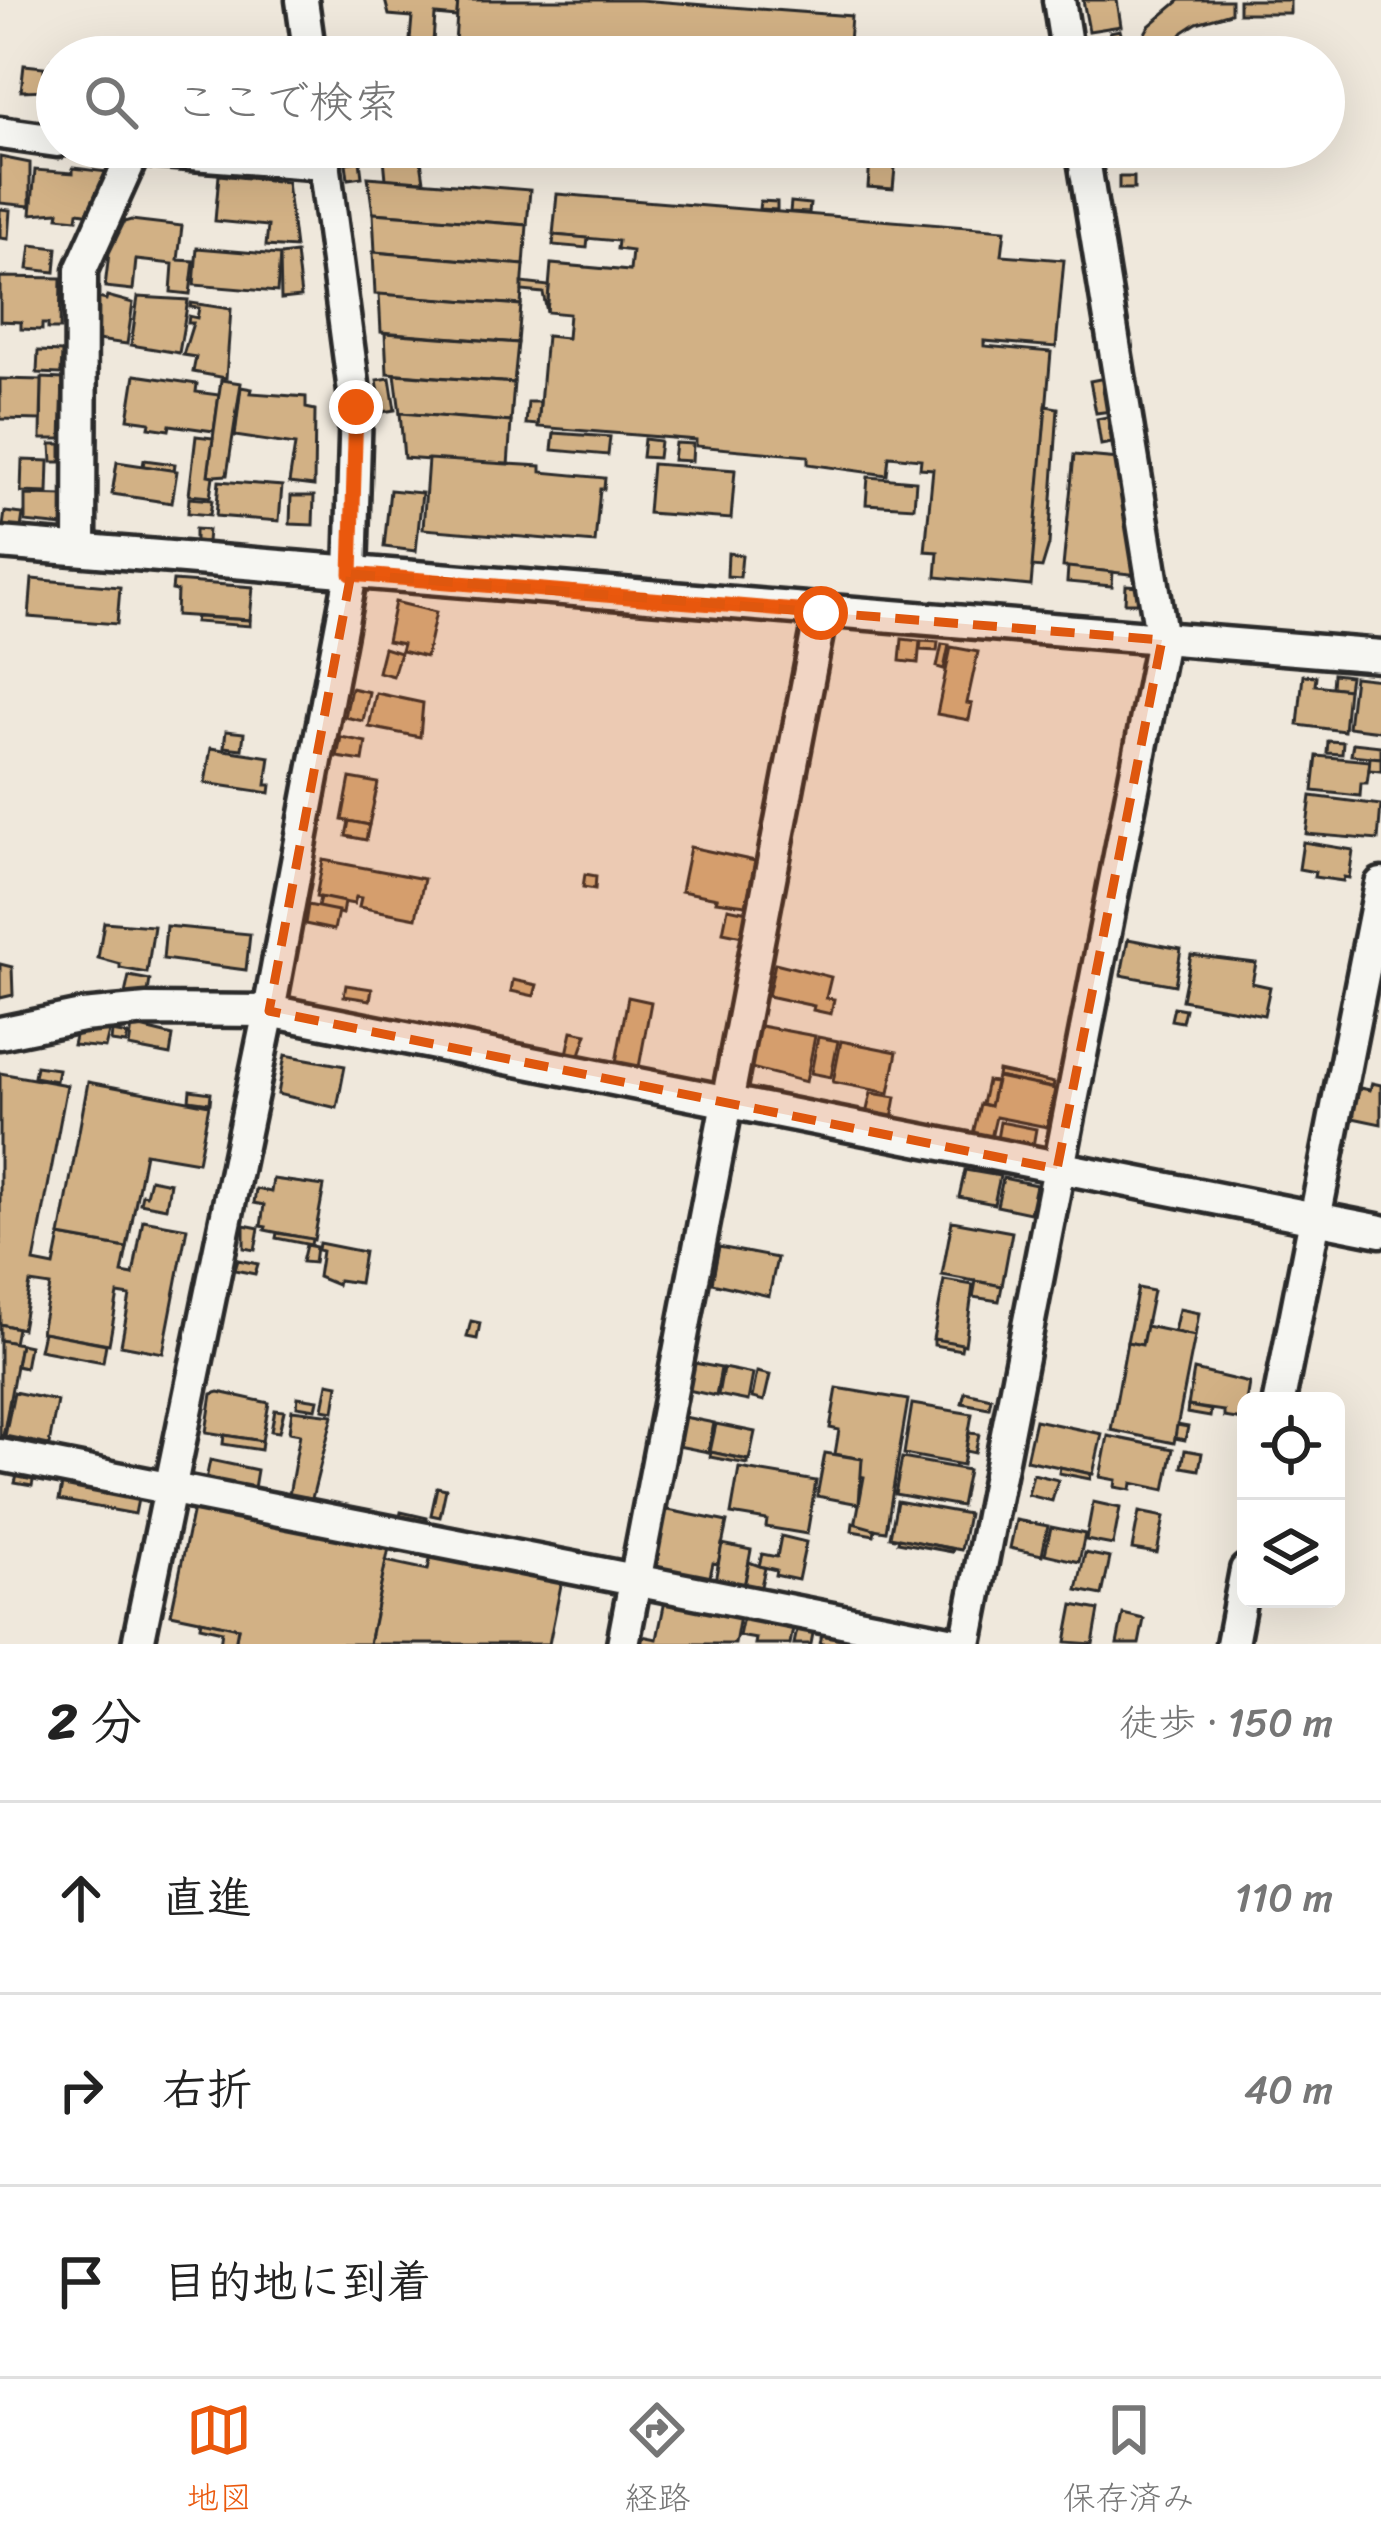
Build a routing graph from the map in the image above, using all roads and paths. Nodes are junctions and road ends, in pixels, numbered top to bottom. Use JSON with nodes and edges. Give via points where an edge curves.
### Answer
{"nodes":[{"id":1,"x":302,"y":0,"type":"edge"},
{"id":2,"x":1059,"y":0,"type":"edge"},
{"id":3,"x":307,"y":36,"type":"edge"},
{"id":4,"x":1065,"y":36,"type":"edge"},
{"id":5,"x":0,"y":133,"type":"edge"},
{"id":6,"x":36,"y":138,"type":"edge"},
{"id":7,"x":127,"y":168,"type":"edge"},
{"id":8,"x":326,"y":168,"type":"edge"},
{"id":9,"x":1085,"y":168,"type":"edge"},
{"id":10,"x":0,"y":543,"type":"edge"},
{"id":11,"x":80,"y":548,"type":"junction"},
{"id":12,"x":351,"y":574,"type":"junction"},
{"id":13,"x":821,"y":613,"type":"junction"},
{"id":14,"x":1162,"y":640,"type":"junction"},
{"id":15,"x":1381,"y":656,"type":"edge"},
{"id":16,"x":1381,"y":884,"type":"edge"},
{"id":17,"x":269,"y":1011,"type":"junction"},
{"id":18,"x":0,"y":1033,"type":"edge"},
{"id":19,"x":727,"y":1101,"type":"junction"},
{"id":20,"x":1058,"y":1168,"type":"junction"},
{"id":21,"x":1315,"y":1219,"type":"junction"},
{"id":22,"x":1381,"y":1232,"type":"edge"},
{"id":23,"x":1281,"y":1392,"type":"edge"},
{"id":24,"x":0,"y":1455,"type":"edge"},
{"id":25,"x":170,"y":1490,"type":"junction"},
{"id":26,"x":635,"y":1580,"type":"junction"},
{"id":27,"x":1239,"y":1608,"type":"edge"},
{"id":28,"x":138,"y":1644,"type":"edge"},
{"id":29,"x":623,"y":1644,"type":"edge"},
{"id":30,"x":963,"y":1644,"type":"edge"},
{"id":31,"x":1232,"y":1644,"type":"edge"}],
"edges":[{"from":1,"to":3,"type":"street"},
{"from":2,"to":4,"type":"street"},
{"from":5,"to":6,"type":"street"},
{"from":7,"to":11,"type":"street","via":[[81,270]]},
{"from":8,"to":12,"type":"street","via":[[356,407]]},
{"from":9,"to":14,"type":"street"},
{"from":10,"to":11,"type":"street"},
{"from":11,"to":12,"type":"street"},
{"from":12,"to":13,"type":"street"},
{"from":12,"to":17,"type":"street"},
{"from":13,"to":14,"type":"street"},
{"from":13,"to":19,"type":"street"},
{"from":14,"to":15,"type":"street"},
{"from":14,"to":20,"type":"street"},
{"from":16,"to":21,"type":"street"},
{"from":17,"to":18,"type":"street","via":[[147,1010]]},
{"from":17,"to":19,"type":"street"},
{"from":17,"to":25,"type":"street"},
{"from":19,"to":20,"type":"street"},
{"from":19,"to":26,"type":"street"},
{"from":20,"to":21,"type":"street"},
{"from":20,"to":30,"type":"street"},
{"from":21,"to":22,"type":"street"},
{"from":21,"to":23,"type":"street"},
{"from":24,"to":25,"type":"street"},
{"from":25,"to":26,"type":"street"},
{"from":25,"to":28,"type":"street"},
{"from":26,"to":29,"type":"street"},
{"from":26,"to":30,"type":"street"},
{"from":27,"to":31,"type":"street"}]}
